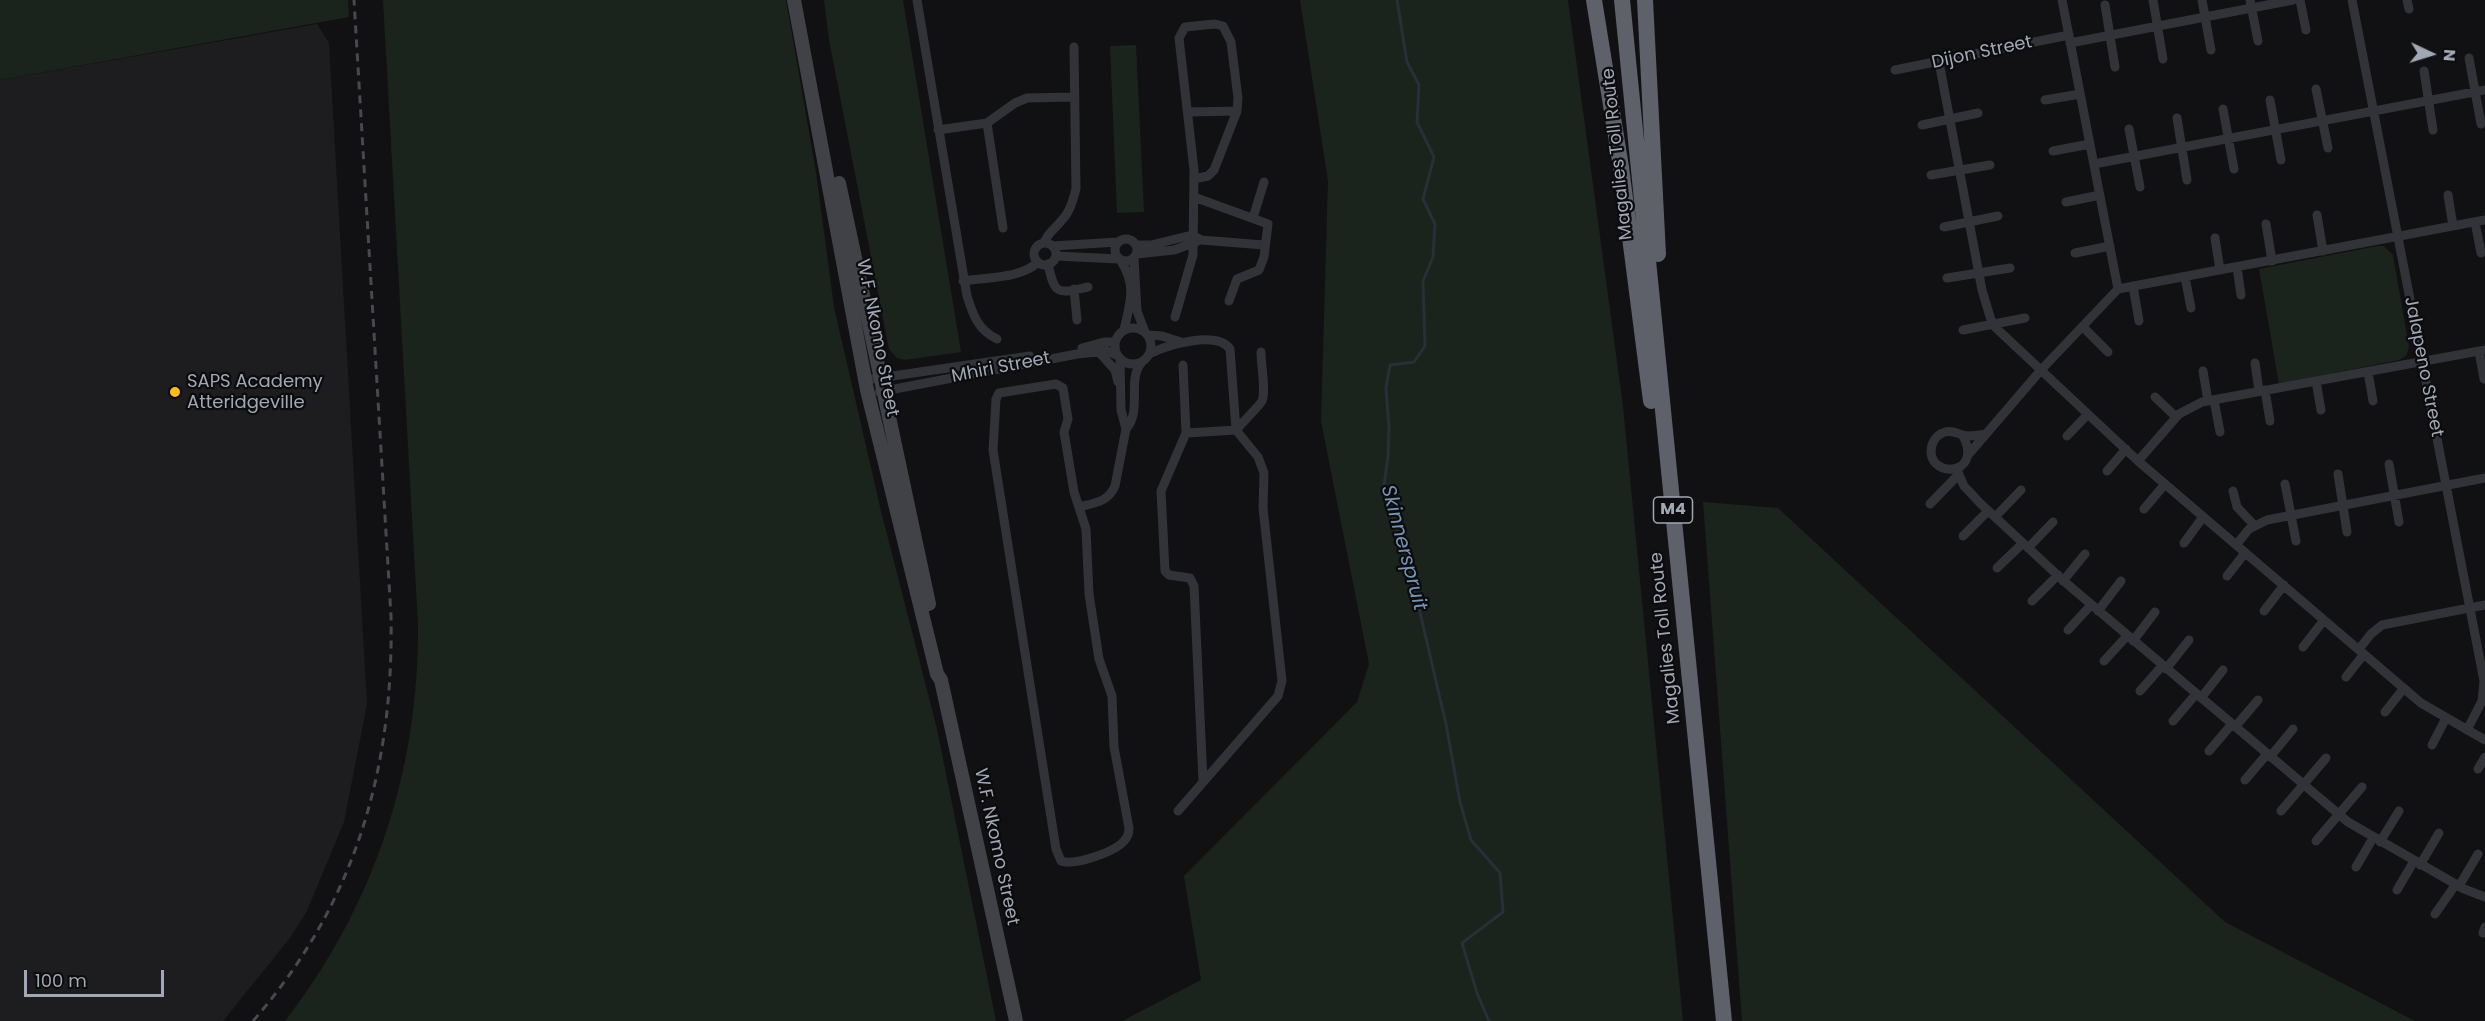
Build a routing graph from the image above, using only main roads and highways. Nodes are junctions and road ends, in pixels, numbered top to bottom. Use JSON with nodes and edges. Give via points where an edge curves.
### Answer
{"nodes":[{"id":1,"x":794,"y":0,"type":"edge"},
{"id":2,"x":801,"y":0,"type":"edge"},
{"id":3,"x":1594,"y":0,"type":"edge"},
{"id":4,"x":1612,"y":0,"type":"edge"},
{"id":5,"x":1622,"y":0,"type":"edge"},
{"id":6,"x":1645,"y":0,"type":"edge"},
{"id":7,"x":1667,"y":491,"type":"junction"},
{"id":8,"x":940,"y":680,"type":"junction"},
{"id":9,"x":1016,"y":1021,"type":"edge"},
{"id":10,"x":1713,"y":1021,"type":"edge"},
{"id":11,"x":1724,"y":1021,"type":"edge"}],
"edges":[{"from":1,"to":8,"type":"main road","name":"W.F. Nkomo Street","via":[[868,395]]},
{"from":2,"to":8,"type":"main road","name":"W.F. Nkomo Street","via":[[938,651]]},
{"from":3,"to":7,"type":"highway"},
{"from":4,"to":7,"type":"highway","name":"Magalies Toll Route","number":"M4"},
{"from":5,"to":7,"type":"highway","name":"Magalies Toll Route","number":"M4"},
{"from":6,"to":7,"type":"highway"},
{"from":7,"to":10,"type":"highway","name":"Magalies Toll Route","number":"M4"},
{"from":7,"to":11,"type":"highway","name":"Magalies Toll Route","number":"M4"},
{"from":8,"to":9,"type":"main road","name":"W.F. Nkomo Street"}]}
